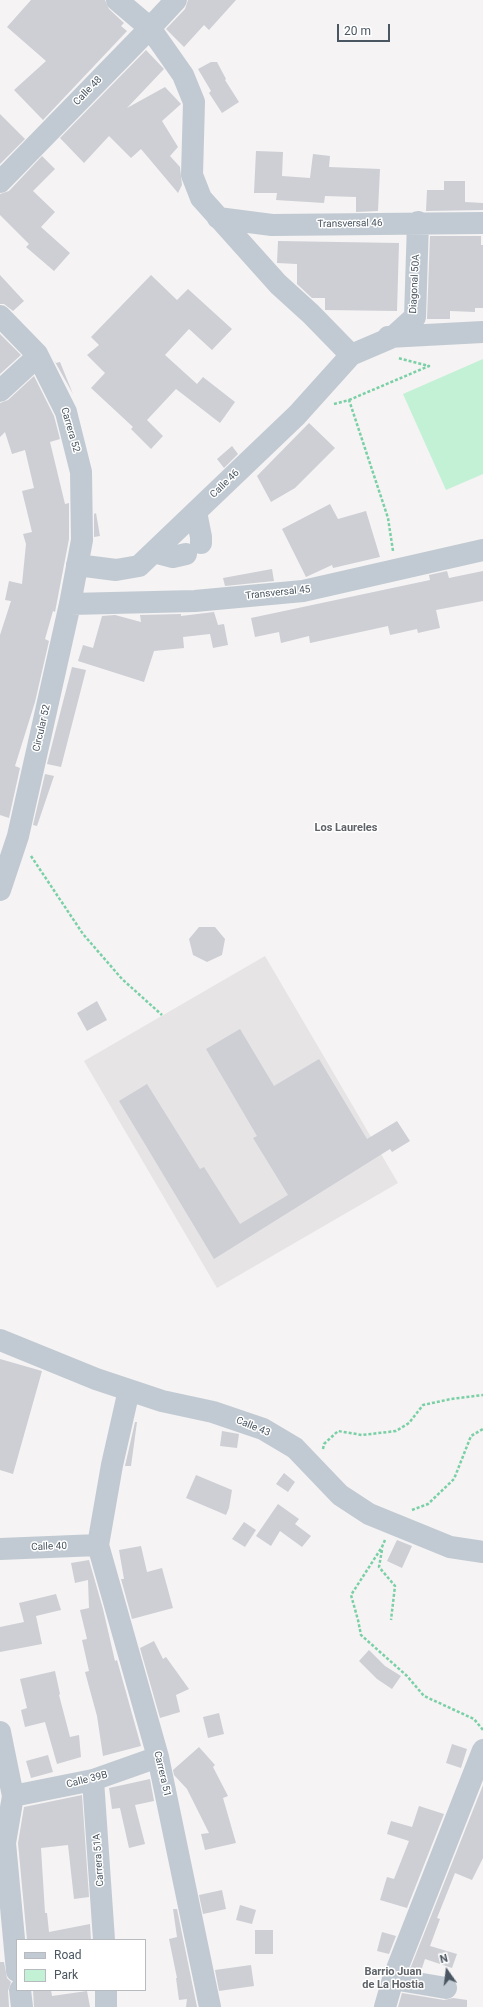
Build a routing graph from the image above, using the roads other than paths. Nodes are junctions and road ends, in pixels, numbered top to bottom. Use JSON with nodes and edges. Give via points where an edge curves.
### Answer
{"nodes":[{"id":1,"x":116,"y":0,"type":"edge"},
{"id":2,"x":176,"y":0,"type":"edge"},
{"id":3,"x":150,"y":28,"type":"junction"},
{"id":4,"x":0,"y":182,"type":"edge"},
{"id":5,"x":218,"y":218,"type":"junction"},
{"id":6,"x":418,"y":222,"type":"junction"},
{"id":7,"x":483,"y":223,"type":"edge"},
{"id":8,"x":0,"y":316,"type":"edge"},
{"id":9,"x":483,"y":332,"type":"edge"},
{"id":10,"x":393,"y":337,"type":"junction"},
{"id":11,"x":337,"y":339,"type":"junction"},
{"id":12,"x":361,"y":351,"type":"junction"},
{"id":13,"x":38,"y":356,"type":"junction"},
{"id":14,"x":0,"y":391,"type":"edge"},
{"id":15,"x":196,"y":512,"type":"junction"},
{"id":16,"x":483,"y":550,"type":"edge"},
{"id":17,"x":154,"y":552,"type":"junction"},
{"id":18,"x":77,"y":565,"type":"junction"},
{"id":19,"x":70,"y":604,"type":"junction"},
{"id":20,"x":9,"y":841,"type":"edge"},
{"id":21,"x":0,"y":890,"type":"edge"},
{"id":22,"x":0,"y":1340,"type":"edge"},
{"id":23,"x":129,"y":1390,"type":"junction"},
{"id":24,"x":98,"y":1545,"type":"junction"},
{"id":25,"x":0,"y":1549,"type":"edge"},
{"id":26,"x":483,"y":1552,"type":"edge"},
{"id":27,"x":0,"y":1732,"type":"edge"},
{"id":28,"x":483,"y":1750,"type":"edge"},
{"id":29,"x":158,"y":1757,"type":"junction"},
{"id":30,"x":94,"y":1780,"type":"junction"},
{"id":31,"x":13,"y":1796,"type":"junction"},
{"id":32,"x":104,"y":1939,"type":"edge"},
{"id":33,"x":16,"y":1960,"type":"edge"},
{"id":34,"x":393,"y":1979,"type":"junction"},
{"id":35,"x":446,"y":1988,"type":"dead end"},
{"id":36,"x":20,"y":1991,"type":"edge"},
{"id":37,"x":106,"y":1991,"type":"edge"},
{"id":38,"x":22,"y":2007,"type":"edge"},
{"id":39,"x":106,"y":2007,"type":"edge"},
{"id":40,"x":210,"y":2007,"type":"edge"},
{"id":41,"x":385,"y":2007,"type":"edge"}],
"edges":[{"from":1,"to":3,"type":"street"},
{"from":2,"to":3,"type":"street","name":"Calle 48"},
{"from":3,"to":4,"type":"street","name":"Calle 48"},
{"from":3,"to":5,"type":"street","via":[[183,75],[194,102],[192,175],[201,198]]},
{"from":5,"to":6,"type":"street","name":"Transversal 46","via":[[272,225]]},
{"from":5,"to":11,"type":"street","via":[[278,284]]},
{"from":6,"to":7,"type":"street","name":"Transversal 46"},
{"from":6,"to":10,"type":"street","name":"Diagonal 50A","via":[[414,317]]},
{"from":8,"to":13,"type":"street","name":"Carrera 52"},
{"from":9,"to":10,"type":"street"},
{"from":10,"to":11,"type":"street"},
{"from":10,"to":12,"type":"street"},
{"from":11,"to":12,"type":"street"},
{"from":12,"to":15,"type":"street","name":"Calle 46"},
{"from":13,"to":14,"type":"street"},
{"from":13,"to":18,"type":"street","name":"Carrera 52","via":[[66,412],[81,472],[82,540]]},
{"from":15,"to":17,"type":"street","name":"Calle 46"},
{"from":15,"to":17,"type":"street","via":[[201,537],[193,549],[172,557]]},
{"from":16,"to":19,"type":"street","name":"Transversal 45","via":[[303,591],[195,601]]},
{"from":17,"to":18,"type":"street","name":"Calle 46","via":[[139,566],[116,570]]},
{"from":18,"to":19,"type":"street","name":"Circular 52"},
{"from":19,"to":20,"type":"street","name":"Circular 52"},
{"from":20,"to":21,"type":"street","name":"Circular 52"},
{"from":22,"to":23,"type":"street","name":"Calle 43"},
{"from":23,"to":24,"type":"street"},
{"from":23,"to":26,"type":"street","name":"Calle 43","via":[[162,1401],[213,1412],[263,1429],[295,1448],[340,1496],[369,1514],[450,1547]]},
{"from":24,"to":25,"type":"street","name":"Calle 40"},
{"from":24,"to":29,"type":"street","name":"Carrera 51"},
{"from":27,"to":31,"type":"street"},
{"from":28,"to":34,"type":"street"},
{"from":29,"to":30,"type":"street","name":"Calle 39B"},
{"from":29,"to":40,"type":"street","name":"Carrera 51"},
{"from":30,"to":31,"type":"street","name":"Calle 39B"},
{"from":30,"to":32,"type":"street","name":"Carrera 51A"},
{"from":31,"to":33,"type":"street","via":[[5,1843]]},
{"from":34,"to":35,"type":"street"},
{"from":34,"to":41,"type":"street"},
{"from":36,"to":38,"type":"street"},
{"from":37,"to":39,"type":"street"}]}
